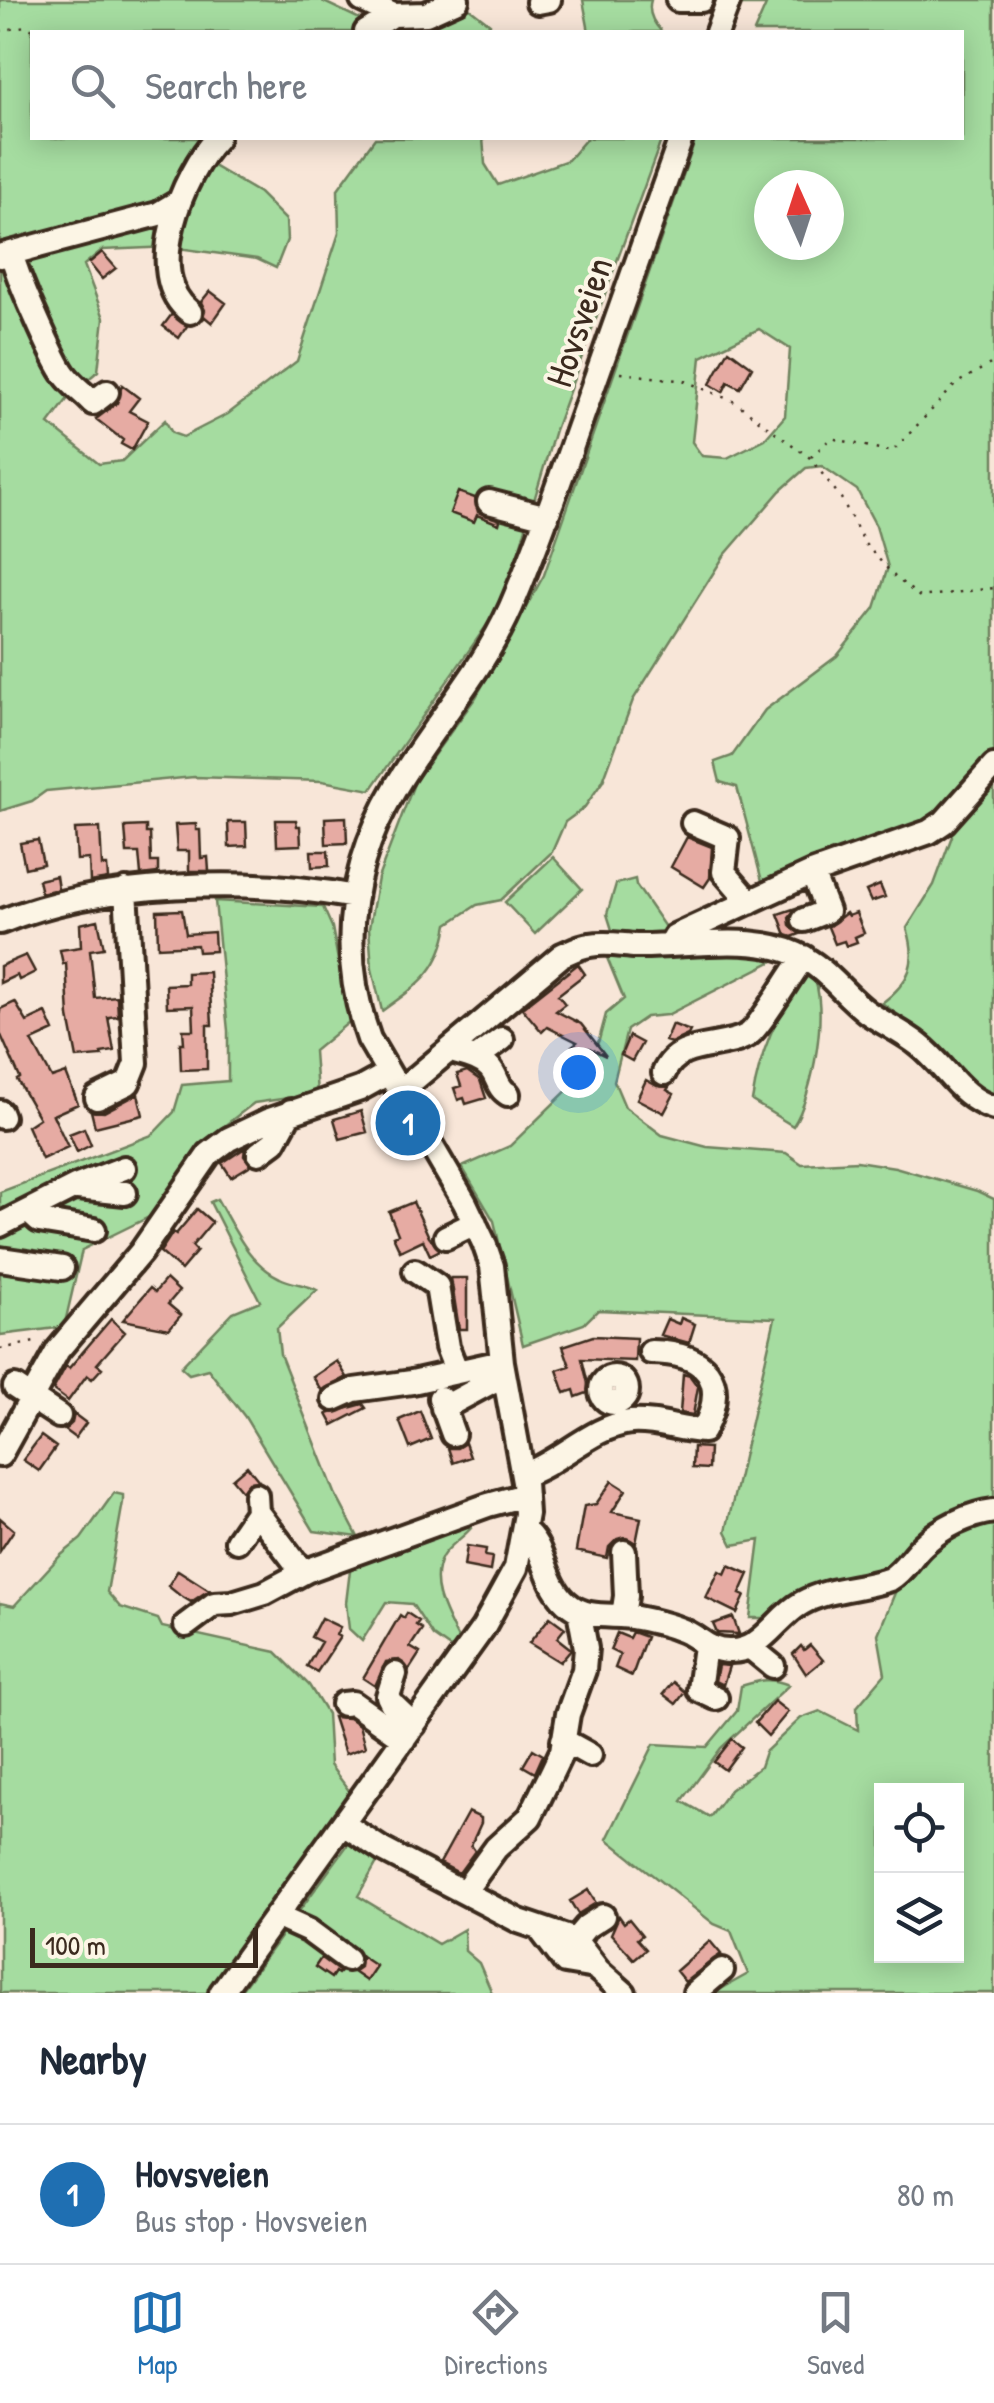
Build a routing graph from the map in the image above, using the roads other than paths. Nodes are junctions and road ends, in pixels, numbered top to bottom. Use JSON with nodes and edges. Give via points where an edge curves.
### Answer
{"nodes":[{"id":1,"x":362,"y":0,"type":"edge"},
{"id":2,"x":457,"y":0,"type":"edge"},
{"id":3,"x":678,"y":0,"type":"edge"},
{"id":4,"x":701,"y":0,"type":"edge"},
{"id":5,"x":729,"y":0,"type":"edge"},
{"id":6,"x":393,"y":16,"type":"junction"},
{"id":7,"x":369,"y":30,"type":"edge"},
{"id":8,"x":718,"y":30,"type":"edge"},
{"id":9,"x":215,"y":140,"type":"edge"},
{"id":10,"x":679,"y":140,"type":"edge"},
{"id":11,"x":178,"y":202,"type":"junction"},
{"id":12,"x":6,"y":255,"type":"edge"},
{"id":13,"x":190,"y":312,"type":"dead end"},
{"id":14,"x":107,"y":392,"type":"dead end"},
{"id":15,"x":489,"y":502,"type":"dead end"},
{"id":16,"x":547,"y":517,"type":"junction"},
{"id":17,"x":994,"y":766,"type":"edge"},
{"id":18,"x":693,"y":823,"type":"dead end"},
{"id":19,"x":812,"y":874,"type":"junction"},
{"id":20,"x":126,"y":890,"type":"junction"},
{"id":21,"x":355,"y":897,"type":"junction"},
{"id":22,"x":750,"y":902,"type":"junction"},
{"id":23,"x":804,"y":920,"type":"dead end"},
{"id":24,"x":0,"y":922,"type":"edge"},
{"id":25,"x":707,"y":932,"type":"junction"},
{"id":26,"x":804,"y":957,"type":"junction"},
{"id":27,"x":502,"y":1039,"type":"dead end"},
{"id":28,"x":452,"y":1051,"type":"junction"},
{"id":29,"x":476,"y":1058,"type":"junction"},
{"id":30,"x":664,"y":1072,"type":"dead end"},
{"id":31,"x":393,"y":1084,"type":"junction"},
{"id":32,"x":508,"y":1094,"type":"dead end"},
{"id":33,"x":97,"y":1098,"type":"dead end"},
{"id":34,"x":994,"y":1108,"type":"edge"},
{"id":35,"x":291,"y":1112,"type":"junction"},
{"id":36,"x":259,"y":1154,"type":"dead end"},
{"id":37,"x":124,"y":1168,"type":"dead end"},
{"id":38,"x":75,"y":1187,"type":"junction"},
{"id":39,"x":126,"y":1193,"type":"dead end"},
{"id":40,"x":28,"y":1211,"type":"junction"},
{"id":41,"x":476,"y":1223,"type":"junction"},
{"id":42,"x":0,"y":1226,"type":"edge"},
{"id":43,"x":94,"y":1230,"type":"dead end"},
{"id":44,"x":446,"y":1237,"type":"dead end"},
{"id":45,"x":140,"y":1252,"type":"junction"},
{"id":46,"x":0,"y":1259,"type":"edge"},
{"id":47,"x":62,"y":1268,"type":"dead end"},
{"id":48,"x":416,"y":1272,"type":"dead end"},
{"id":49,"x":124,"y":1291,"type":"dead end"},
{"id":50,"x":652,"y":1352,"type":"dead end"},
{"id":51,"x":503,"y":1368,"type":"junction"},
{"id":52,"x":444,"y":1373,"type":"junction"},
{"id":53,"x":23,"y":1391,"type":"junction"},
{"id":54,"x":334,"y":1399,"type":"dead end"},
{"id":55,"x":444,"y":1408,"type":"junction"},
{"id":56,"x":59,"y":1416,"type":"dead end"},
{"id":57,"x":453,"y":1434,"type":"dead end"},
{"id":58,"x":4,"y":1459,"type":"edge"},
{"id":59,"x":524,"y":1485,"type":"junction"},
{"id":60,"x":994,"y":1511,"type":"edge"},
{"id":61,"x":524,"y":1530,"type":"junction"},
{"id":62,"x":237,"y":1540,"type":"dead end"},
{"id":63,"x":624,"y":1552,"type":"dead end"},
{"id":64,"x":314,"y":1576,"type":"junction"},
{"id":65,"x":623,"y":1616,"type":"junction"},
{"id":66,"x":186,"y":1625,"type":"dead end"},
{"id":67,"x":661,"y":1625,"type":"junction"},
{"id":68,"x":577,"y":1627,"type":"junction"},
{"id":69,"x":704,"y":1646,"type":"junction"},
{"id":70,"x":651,"y":1647,"type":"dead end"},
{"id":71,"x":751,"y":1648,"type":"junction"},
{"id":72,"x":774,"y":1666,"type":"dead end"},
{"id":73,"x":395,"y":1674,"type":"dead end"},
{"id":74,"x":716,"y":1698,"type":"dead end"},
{"id":75,"x":342,"y":1704,"type":"dead end"},
{"id":76,"x":409,"y":1732,"type":"junction"},
{"id":77,"x":555,"y":1746,"type":"junction"},
{"id":78,"x":590,"y":1755,"type":"dead end"},
{"id":79,"x":342,"y":1824,"type":"junction"},
{"id":80,"x":464,"y":1892,"type":"junction"},
{"id":81,"x":276,"y":1916,"type":"junction"},
{"id":82,"x":603,"y":1916,"type":"dead end"},
{"id":83,"x":539,"y":1928,"type":"junction"},
{"id":84,"x":575,"y":1940,"type":"junction"},
{"id":85,"x":347,"y":1959,"type":"dead end"},
{"id":86,"x":596,"y":1967,"type":"junction"},
{"id":87,"x":722,"y":1970,"type":"dead end"},
{"id":88,"x":221,"y":1993,"type":"edge"},
{"id":89,"x":624,"y":1993,"type":"edge"},
{"id":90,"x":695,"y":1993,"type":"edge"}],
"edges":[{"from":1,"to":6,"type":"street"},
{"from":2,"to":6,"type":"street","via":[[426,14]]},
{"from":3,"to":4,"type":"street"},
{"from":5,"to":8,"type":"street"},
{"from":6,"to":7,"type":"street"},
{"from":9,"to":11,"type":"street"},
{"from":10,"to":16,"type":"street","name":"Hovsveien"},
{"from":11,"to":12,"type":"street","via":[[158,214]]},
{"from":11,"to":13,"type":"street","via":[[170,277],[178,304]]},
{"from":12,"to":14,"type":"street","via":[[66,378],[93,403]]},
{"from":15,"to":16,"type":"street"},
{"from":16,"to":21,"type":"street","name":"Hovsveien","via":[[504,621],[397,782],[370,840]]},
{"from":17,"to":19,"type":"street","via":[[929,832]]},
{"from":18,"to":22,"type":"street","via":[[728,838],[724,872]]},
{"from":19,"to":22,"type":"street"},
{"from":19,"to":23,"type":"street","via":[[827,912]]},
{"from":20,"to":21,"type":"street","via":[[286,886]]},
{"from":20,"to":24,"type":"street","via":[[50,904]]},
{"from":20,"to":33,"type":"street","via":[[136,1063],[128,1083]]},
{"from":21,"to":31,"type":"street","name":"Hovsveien","via":[[350,946],[359,1010]]},
{"from":22,"to":25,"type":"street"},
{"from":25,"to":26,"type":"street"},
{"from":25,"to":28,"type":"street","via":[[674,936],[670,943],[586,945],[562,955],[551,977]]},
{"from":26,"to":30,"type":"street","via":[[759,1026],[736,1040],[682,1053]]},
{"from":26,"to":34,"type":"street","via":[[862,1008],[924,1048],[964,1093]]},
{"from":27,"to":29,"type":"street"},
{"from":28,"to":29,"type":"street"},
{"from":28,"to":31,"type":"street"},
{"from":29,"to":32,"type":"street"},
{"from":31,"to":35,"type":"street","via":[[335,1085]]},
{"from":31,"to":41,"type":"street","name":"Hovsveien"},
{"from":35,"to":36,"type":"street"},
{"from":35,"to":45,"type":"street","via":[[217,1147],[182,1208]]},
{"from":37,"to":38,"type":"street"},
{"from":38,"to":39,"type":"street"},
{"from":38,"to":40,"type":"street"},
{"from":40,"to":42,"type":"street"},
{"from":40,"to":43,"type":"street","via":[[39,1221]]},
{"from":41,"to":44,"type":"street"},
{"from":41,"to":51,"type":"street","name":"Hovsveien","via":[[492,1266]]},
{"from":45,"to":49,"type":"street","via":[[150,1260]]},
{"from":45,"to":53,"type":"street"},
{"from":46,"to":47,"type":"street"},
{"from":48,"to":52,"type":"street","via":[[437,1286],[447,1347]]},
{"from":50,"to":59,"type":"street","via":[[690,1356],[706,1368],[712,1402],[703,1431],[614,1414]]},
{"from":51,"to":52,"type":"street"},
{"from":51,"to":55,"type":"street"},
{"from":51,"to":59,"type":"street","name":"Hovsveien"},
{"from":52,"to":54,"type":"street"},
{"from":52,"to":55,"type":"street"},
{"from":53,"to":56,"type":"street"},
{"from":53,"to":58,"type":"street"},
{"from":55,"to":57,"type":"street"},
{"from":59,"to":61,"type":"street","name":"Hovsveien"},
{"from":59,"to":64,"type":"street","via":[[488,1505],[343,1557],[335,1571]]},
{"from":60,"to":71,"type":"street","via":[[940,1532],[890,1579],[801,1603]]},
{"from":61,"to":68,"type":"street"},
{"from":61,"to":76,"type":"street","name":"Hovsveien","via":[[496,1608]]},
{"from":62,"to":64,"type":"street","via":[[256,1504],[295,1562]]},
{"from":63,"to":65,"type":"street"},
{"from":64,"to":66,"type":"street","via":[[214,1604]]},
{"from":65,"to":67,"type":"street"},
{"from":65,"to":68,"type":"street"},
{"from":67,"to":69,"type":"street"},
{"from":67,"to":70,"type":"street"},
{"from":68,"to":77,"type":"street","via":[[584,1670]]},
{"from":69,"to":71,"type":"street","via":[[727,1652]]},
{"from":69,"to":74,"type":"street","via":[[700,1690]]},
{"from":71,"to":72,"type":"street"},
{"from":73,"to":76,"type":"street","via":[[388,1696]]},
{"from":75,"to":76,"type":"street","via":[[353,1703]]},
{"from":76,"to":79,"type":"street","name":"Hovsveien"},
{"from":77,"to":78,"type":"street"},
{"from":77,"to":80,"type":"street","via":[[530,1816]]},
{"from":79,"to":80,"type":"street"},
{"from":79,"to":81,"type":"street","name":"Hovsveien"},
{"from":80,"to":83,"type":"street"},
{"from":81,"to":85,"type":"street"},
{"from":81,"to":88,"type":"street","name":"Hovsveien"},
{"from":82,"to":84,"type":"street"},
{"from":83,"to":84,"type":"street"},
{"from":83,"to":86,"type":"street","via":[[565,1962]]},
{"from":84,"to":86,"type":"street"},
{"from":86,"to":89,"type":"street"},
{"from":87,"to":90,"type":"street"}]}
